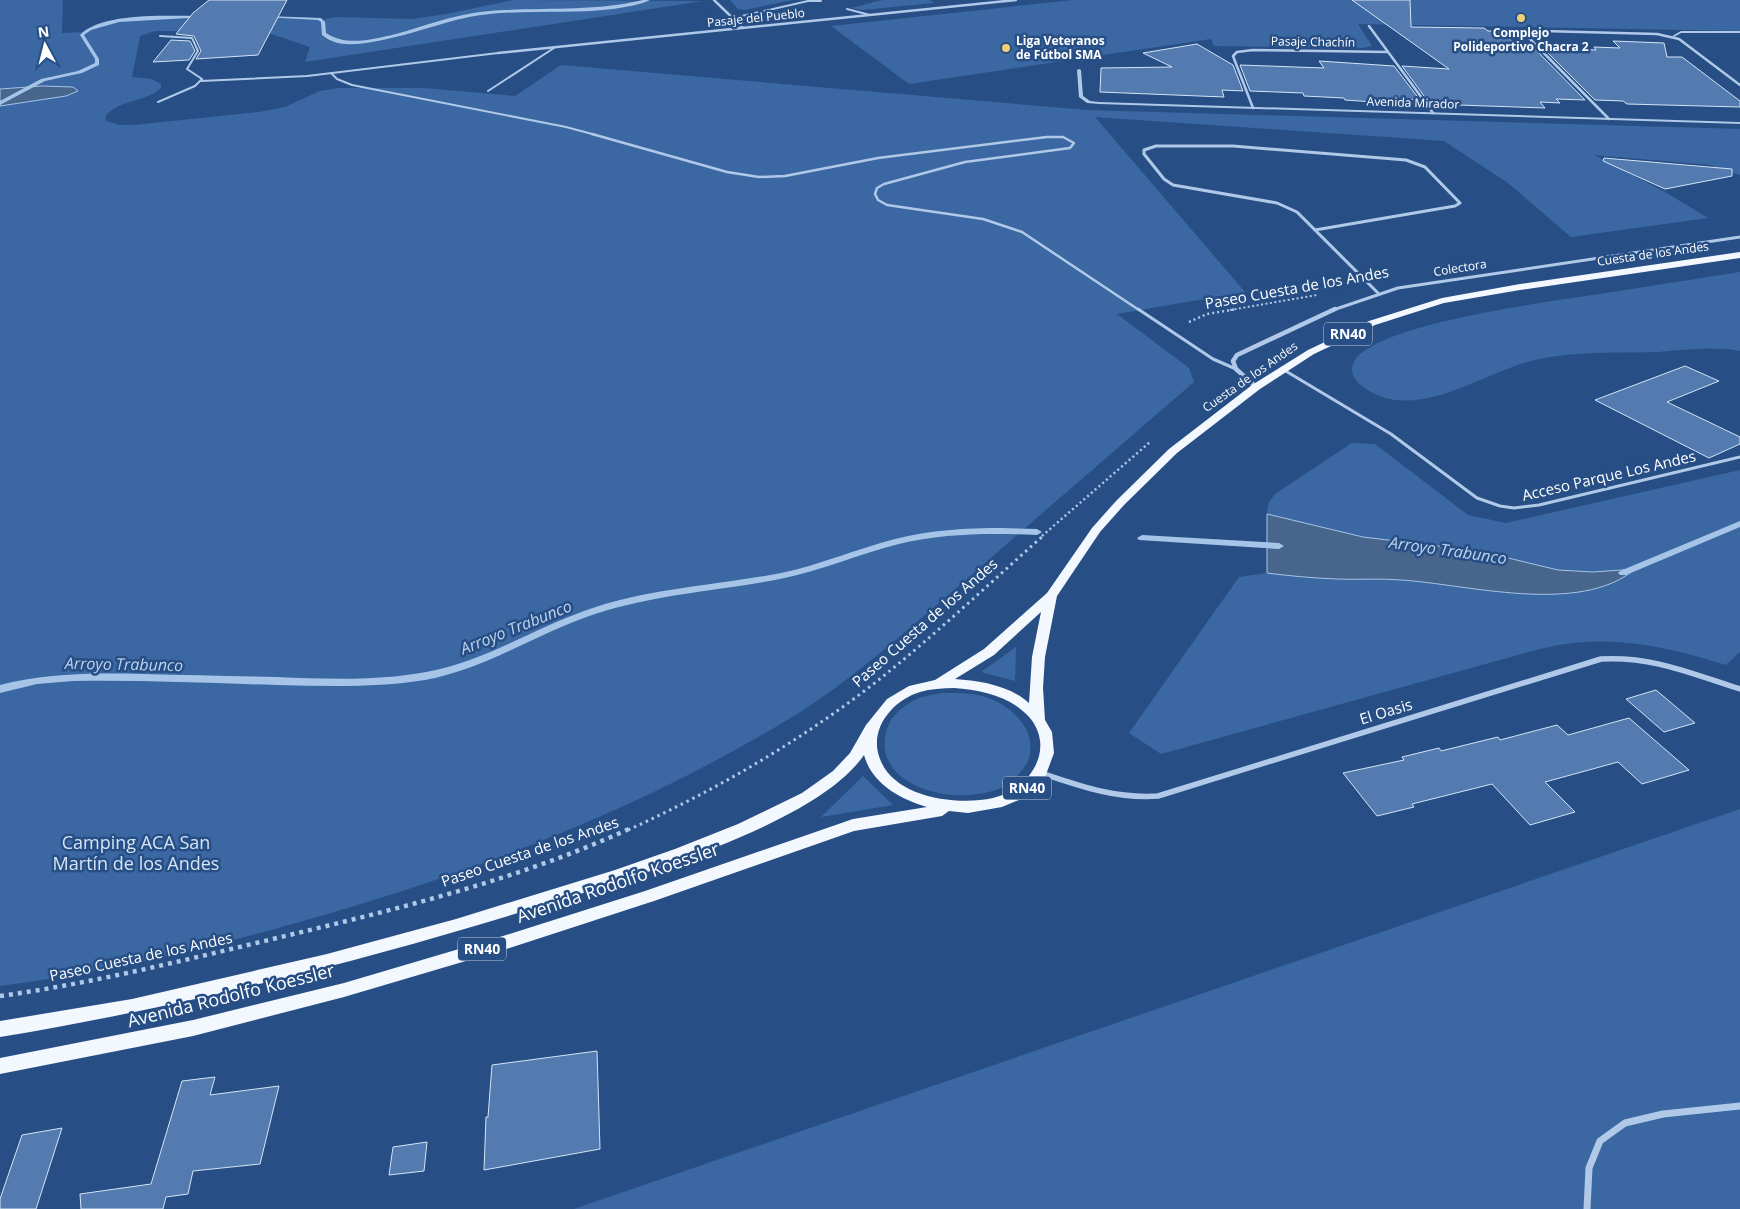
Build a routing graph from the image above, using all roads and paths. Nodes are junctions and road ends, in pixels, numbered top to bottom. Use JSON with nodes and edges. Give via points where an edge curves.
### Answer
{"nodes":[{"id":1,"x":714,"y":0,"type":"edge"},
{"id":2,"x":1016,"y":0,"type":"edge"},
{"id":3,"x":821,"y":1,"type":"edge"},
{"id":4,"x":847,"y":9,"type":"dead end"},
{"id":5,"x":870,"y":15,"type":"junction"},
{"id":6,"x":733,"y":18,"type":"junction"},
{"id":7,"x":1369,"y":26,"type":"dead end"},
{"id":8,"x":742,"y":28,"type":"junction"},
{"id":9,"x":1740,"y":32,"type":"edge"},
{"id":10,"x":160,"y":36,"type":"dead end"},
{"id":11,"x":1674,"y":36,"type":"junction"},
{"id":12,"x":554,"y":48,"type":"junction"},
{"id":13,"x":1388,"y":52,"type":"junction"},
{"id":14,"x":498,"y":53,"type":"joint"},
{"id":15,"x":1079,"y":70,"type":"dead end"},
{"id":16,"x":331,"y":73,"type":"junction"},
{"id":17,"x":201,"y":81,"type":"junction"},
{"id":18,"x":1740,"y":85,"type":"edge"},
{"id":19,"x":488,"y":91,"type":"dead end"},
{"id":20,"x":158,"y":102,"type":"dead end"},
{"id":21,"x":1253,"y":108,"type":"junction"},
{"id":22,"x":1433,"y":113,"type":"junction"},
{"id":23,"x":1609,"y":118,"type":"junction"},
{"id":24,"x":1740,"y":123,"type":"edge"},
{"id":25,"x":1315,"y":230,"type":"junction"},
{"id":26,"x":1740,"y":237,"type":"edge"},
{"id":27,"x":1740,"y":255,"type":"edge"},
{"id":28,"x":1378,"y":293,"type":"junction"},
{"id":29,"x":1323,"y":294,"type":"dead end"},
{"id":30,"x":1190,"y":343,"type":"junction"},
{"id":31,"x":1236,"y":369,"type":"junction"},
{"id":32,"x":1282,"y":369,"type":"junction"},
{"id":33,"x":1256,"y":387,"type":"junction"},
{"id":34,"x":1153,"y":439,"type":"dead end"},
{"id":35,"x":1740,"y":457,"type":"edge"},
{"id":36,"x":1051,"y":596,"type":"junction"},
{"id":37,"x":936,"y":683,"type":"junction"},
{"id":38,"x":1740,"y":689,"type":"edge"},
{"id":39,"x":1038,"y":720,"type":"junction"},
{"id":40,"x":871,"y":728,"type":"junction"},
{"id":41,"x":1040,"y":773,"type":"junction"},
{"id":42,"x":956,"y":808,"type":"junction"},
{"id":43,"x":0,"y":996,"type":"edge"},
{"id":44,"x":0,"y":1029,"type":"edge"},
{"id":45,"x":0,"y":1066,"type":"edge"},
{"id":46,"x":1740,"y":1106,"type":"edge"},
{"id":47,"x":1587,"y":1209,"type":"edge"}],
"edges":[{"from":1,"to":6,"type":"street"},
{"from":2,"to":5,"type":"street","name":"Pasaje del Pueblo"},
{"from":3,"to":6,"type":"lane","via":[[810,0]]},
{"from":4,"to":5,"type":"lane"},
{"from":5,"to":8,"type":"street","name":"Pasaje del Pueblo"},
{"from":6,"to":8,"type":"street"},
{"from":7,"to":13,"type":"street"},
{"from":8,"to":12,"type":"street","name":"Pasaje del Pueblo"},
{"from":9,"to":11,"type":"lane","via":[[1681,32]]},
{"from":10,"to":17,"type":"lane","via":[[192,38],[198,51],[187,69],[201,77]]},
{"from":11,"to":18,"type":"street"},
{"from":11,"to":23,"type":"street","via":[[1527,35]]},
{"from":12,"to":14,"type":"street","name":"Pasaje del Pueblo"},
{"from":12,"to":19,"type":"lane"},
{"from":13,"to":21,"type":"street","name":"Pasaje Chachín","via":[[1237,52],[1233,56]]},
{"from":13,"to":22,"type":"street"},
{"from":14,"to":16,"type":"lane"},
{"from":15,"to":21,"type":"street","name":"Avenida Mirador","via":[[1080,96],[1085,101]]},
{"from":16,"to":17,"type":"lane"},
{"from":16,"to":30,"type":"lane","via":[[352,85],[566,127],[747,176],[785,176],[884,157],[1047,137],[1067,138],[1074,143],[1067,149],[957,163],[884,184],[877,188],[875,194],[878,200],[887,204],[984,219],[1022,232]]},
{"from":17,"to":20,"type":"lane"},
{"from":21,"to":22,"type":"street","name":"Avenida Mirador"},
{"from":22,"to":23,"type":"street","name":"Avenida Mirador"},
{"from":23,"to":24,"type":"street","name":"Avenida Mirador"},
{"from":25,"to":25,"type":"street","via":[[1460,203],[1425,167],[1406,160],[1224,146],[1156,146],[1144,150],[1164,179],[1173,185],[1285,206],[1297,212]]},
{"from":25,"to":28,"type":"street"},
{"from":26,"to":28,"type":"street","name":"Colectora","via":[[1443,280]]},
{"from":27,"to":32,"type":"main road","name":"Cuesta de los Andes","number":"RN40","via":[[1442,301],[1372,323]]},
{"from":28,"to":31,"type":"street","name":"Colectora","via":[[1319,315],[1237,355],[1233,361]]},
{"from":29,"to":30,"type":"path","name":"Paseo Cuesta de los Andes","via":[[1198,317],[1184,330]]},
{"from":30,"to":31,"type":"lane","via":[[1218,362]]},
{"from":31,"to":33,"type":"street"},
{"from":32,"to":33,"type":"main road","name":"Cuesta de los Andes","number":"RN40"},
{"from":32,"to":35,"type":"lane","name":"Acceso Parque Los Andes","via":[[1391,434],[1477,498],[1500,506],[1539,505]]},
{"from":33,"to":36,"type":"main road","name":"Cuesta de los Andes","number":"RN40","via":[[1173,451],[1120,503],[1096,530]]},
{"from":34,"to":43,"type":"path","name":"Paseo Cuesta de los Andes","via":[[853,700],[787,745],[666,813],[575,852],[469,888],[125,975],[65,988]]},
{"from":36,"to":37,"type":"main road","name":"Cuesta de los Andes","number":"RN40","via":[[989,652]]},
{"from":36,"to":39,"type":"main road","name":"Cuesta de los Andes","number":"RN40","via":[[1036,670]]},
{"from":37,"to":39,"type":"main road","number":"RN40","via":[[960,682],[991,688],[1024,705]]},
{"from":37,"to":40,"type":"main road","number":"RN40","via":[[895,699],[880,712]]},
{"from":38,"to":41,"type":"street","name":"El Oasis","via":[[1652,660],[1634,657],[1601,659],[1158,796],[1117,797]]},
{"from":39,"to":41,"type":"main road","number":"RN40","via":[[1046,737],[1047,755]]},
{"from":40,"to":42,"type":"main road","number":"RN40","via":[[869,746],[874,764],[887,780],[905,794],[929,804]]},
{"from":40,"to":44,"type":"main road","name":"Avenida Rodolfo Koessler","number":"RN40","via":[[854,758],[803,799],[745,828],[657,862],[449,928],[306,967],[162,1000]]},
{"from":41,"to":42,"type":"main road","number":"RN40","via":[[1026,788],[1006,800],[982,807]]},
{"from":42,"to":45,"type":"main road","name":"Avenida Rodolfo Koessler","number":"RN40","via":[[844,827],[603,910],[344,990],[174,1032]]},
{"from":46,"to":47,"type":"street","via":[[1663,1114],[1625,1123],[1600,1142],[1589,1168]]}]}
